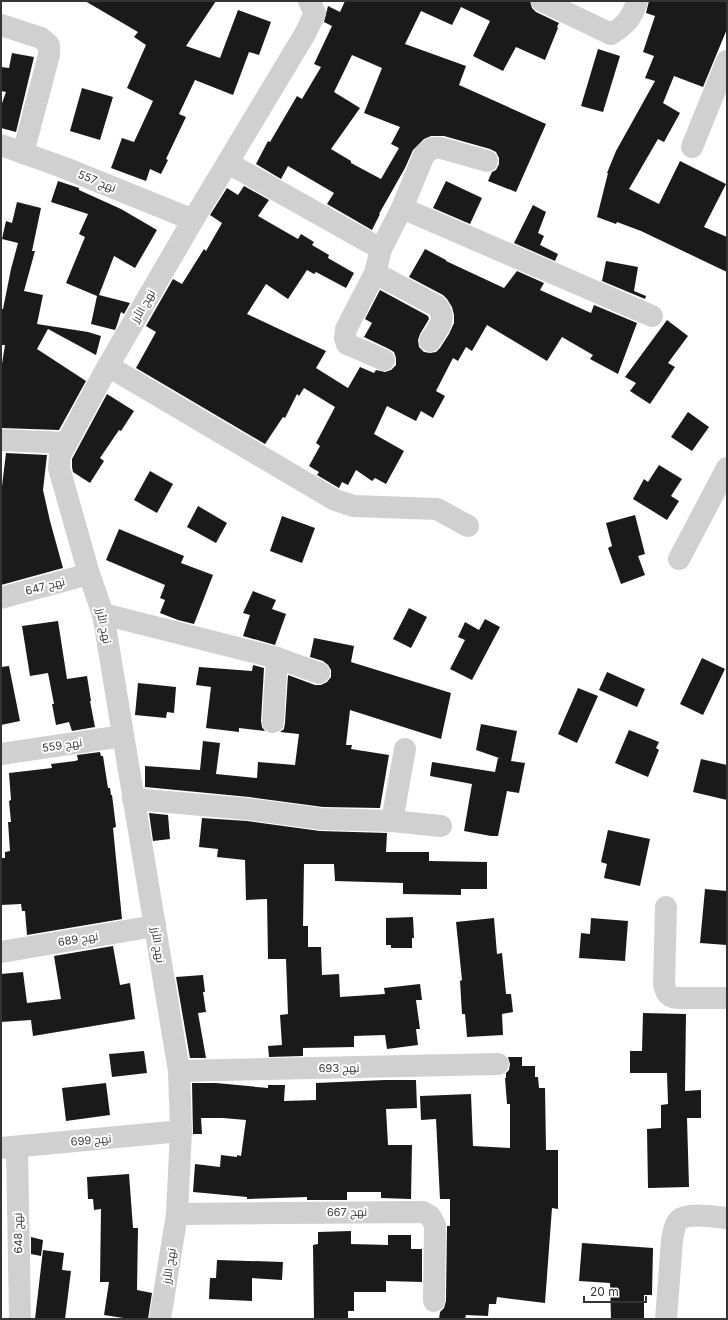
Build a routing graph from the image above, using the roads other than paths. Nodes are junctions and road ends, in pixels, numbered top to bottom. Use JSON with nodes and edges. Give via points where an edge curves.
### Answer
{"nodes":[{"id":1,"x":309,"y":1,"type":"edge"},
{"id":2,"x":542,"y":1,"type":"edge"},
{"id":3,"x":637,"y":1,"type":"edge"},
{"id":4,"x":1,"y":25,"type":"edge"},
{"id":5,"x":727,"y":61,"type":"edge"},
{"id":6,"x":1,"y":145,"type":"edge"},
{"id":7,"x":692,"y":147,"type":"dead end"},
{"id":8,"x":23,"y":153,"type":"junction"},
{"id":9,"x":487,"y":161,"type":"dead end"},
{"id":10,"x":228,"y":163,"type":"junction"},
{"id":11,"x":402,"y":208,"type":"junction"},
{"id":12,"x":193,"y":220,"type":"junction"},
{"id":13,"x":381,"y":249,"type":"junction"},
{"id":14,"x":375,"y":273,"type":"junction"},
{"id":15,"x":652,"y":316,"type":"dead end"},
{"id":16,"x":430,"y":341,"type":"dead end"},
{"id":17,"x":384,"y":360,"type":"dead end"},
{"id":18,"x":108,"y":366,"type":"junction"},
{"id":19,"x":1,"y":440,"type":"edge"},
{"id":20,"x":65,"y":443,"type":"junction"},
{"id":21,"x":727,"y":468,"type":"edge"},
{"id":22,"x":468,"y":526,"type":"dead end"},
{"id":23,"x":679,"y":559,"type":"dead end"},
{"id":24,"x":89,"y":574,"type":"junction"},
{"id":25,"x":1,"y":598,"type":"edge"},
{"id":26,"x":103,"y":614,"type":"junction"},
{"id":27,"x":277,"y":658,"type":"junction"},
{"id":28,"x":319,"y":673,"type":"dead end"},
{"id":29,"x":273,"y":722,"type":"dead end"},
{"id":30,"x":124,"y":736,"type":"junction"},
{"id":31,"x":405,"y":749,"type":"dead end"},
{"id":32,"x":1,"y":754,"type":"edge"},
{"id":33,"x":134,"y":799,"type":"junction"},
{"id":34,"x":392,"y":821,"type":"junction"},
{"id":35,"x":442,"y":826,"type":"dead end"},
{"id":36,"x":666,"y":908,"type":"dead end"},
{"id":37,"x":155,"y":926,"type":"junction"},
{"id":38,"x":1,"y":952,"type":"edge"},
{"id":39,"x":727,"y":998,"type":"edge"},
{"id":40,"x":498,"y":1064,"type":"dead end"},
{"id":41,"x":179,"y":1071,"type":"junction"},
{"id":42,"x":181,"y":1131,"type":"junction"},
{"id":43,"x":9,"y":1147,"type":"edge"},
{"id":44,"x":177,"y":1214,"type":"junction"},
{"id":45,"x":727,"y":1218,"type":"edge"},
{"id":46,"x":434,"y":1301,"type":"dead end"},
{"id":47,"x":20,"y":1319,"type":"edge"},
{"id":48,"x":160,"y":1319,"type":"edge"},
{"id":49,"x":666,"y":1319,"type":"edge"}],
"edges":[{"from":1,"to":10,"type":"street","name":"نهج الأرز","via":[[315,13]]},
{"from":2,"to":3,"type":"street","via":[[611,34],[625,26]]},
{"from":4,"to":8,"type":"street","via":[[41,38],[49,45],[49,55]]},
{"from":5,"to":7,"type":"street"},
{"from":6,"to":8,"type":"street","name":"نهج 557"},
{"from":8,"to":12,"type":"street","name":"نهج 557"},
{"from":9,"to":11,"type":"street","via":[[441,148],[432,148],[424,155]]},
{"from":10,"to":12,"type":"street","name":"نهج الأرز"},
{"from":10,"to":13,"type":"street"},
{"from":11,"to":13,"type":"street"},
{"from":11,"to":15,"type":"street"},
{"from":12,"to":18,"type":"street","name":"نهج الأرز"},
{"from":13,"to":14,"type":"street"},
{"from":14,"to":16,"type":"street","via":[[437,306],[442,312],[443,319]]},
{"from":14,"to":17,"type":"street","via":[[346,329],[345,338],[348,344]]},
{"from":18,"to":20,"type":"street","name":"نهج الأرز"},
{"from":18,"to":22,"type":"street","via":[[335,500],[354,506],[437,509]]},
{"from":19,"to":20,"type":"street"},
{"from":20,"to":24,"type":"street","name":"نهج الأرز","via":[[60,455],[59,468]]},
{"from":21,"to":23,"type":"street"},
{"from":24,"to":25,"type":"street","name":"نهج 647"},
{"from":24,"to":26,"type":"street","name":"نهج الأرز"},
{"from":26,"to":27,"type":"street"},
{"from":26,"to":30,"type":"street","name":"نهج الأرز"},
{"from":27,"to":28,"type":"street"},
{"from":27,"to":29,"type":"street"},
{"from":30,"to":32,"type":"street","name":"نهج 559"},
{"from":30,"to":33,"type":"street","name":"نهج الأرز"},
{"from":31,"to":34,"type":"street"},
{"from":33,"to":34,"type":"street","via":[[248,809],[322,819]]},
{"from":33,"to":37,"type":"street","name":"نهج الأرز"},
{"from":34,"to":35,"type":"street"},
{"from":36,"to":39,"type":"street","via":[[664,984],[668,996]]},
{"from":37,"to":38,"type":"street","name":"نهج 689"},
{"from":37,"to":41,"type":"street","name":"نهج الأرز"},
{"from":40,"to":41,"type":"street","name":"نهج 693"},
{"from":41,"to":42,"type":"street","name":"نهج الأرز"},
{"from":42,"to":43,"type":"street","name":"نهج 699"},
{"from":42,"to":44,"type":"street","name":"نهج الأرز"},
{"from":43,"to":47,"type":"street","name":"نهج 648"},
{"from":44,"to":46,"type":"street","name":"نهج 667","via":[[423,1212],[430,1216],[434,1225]]},
{"from":44,"to":48,"type":"street","name":"نهج الأرز"},
{"from":45,"to":49,"type":"street","via":[[694,1216],[678,1221],[672,1242]]}]}
